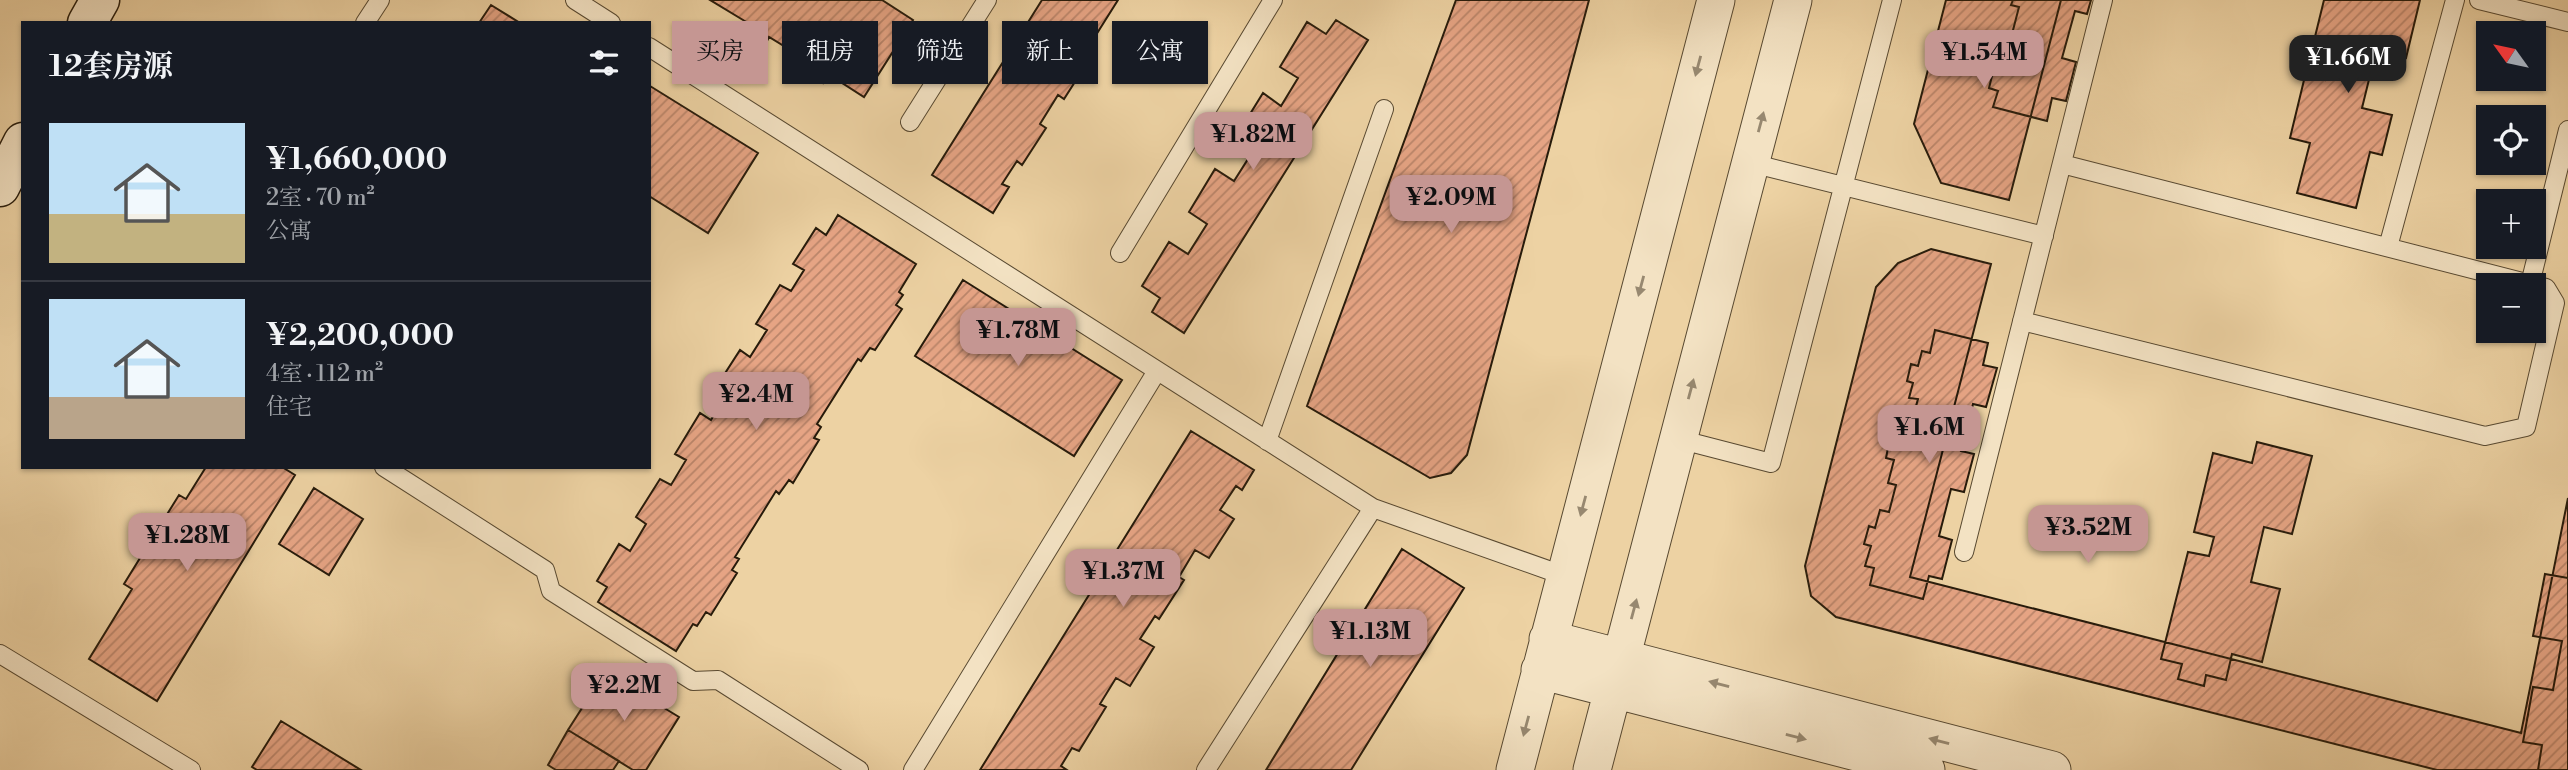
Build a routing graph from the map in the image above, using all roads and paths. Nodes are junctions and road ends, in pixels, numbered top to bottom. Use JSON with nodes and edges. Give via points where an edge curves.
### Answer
{"nodes":[{"id":1,"x":100,"y":0,"type":"edge"},
{"id":2,"x":380,"y":0,"type":"edge"},
{"id":3,"x":575,"y":0,"type":"edge"},
{"id":4,"x":987,"y":0,"type":"edge"},
{"id":5,"x":1273,"y":0,"type":"edge"},
{"id":6,"x":1716,"y":0,"type":"edge"},
{"id":7,"x":1793,"y":0,"type":"edge"},
{"id":8,"x":1892,"y":0,"type":"edge"},
{"id":9,"x":2103,"y":0,"type":"edge"},
{"id":10,"x":2455,"y":0,"type":"edge"},
{"id":11,"x":2479,"y":0,"type":"edge"},
{"id":12,"x":88,"y":21,"type":"edge"},
{"id":13,"x":366,"y":21,"type":"edge"},
{"id":14,"x":608,"y":21,"type":"edge"},
{"id":15,"x":2568,"y":22,"type":"edge"},
{"id":16,"x":651,"y":48,"type":"edge"},
{"id":17,"x":1384,"y":109,"type":"dead end"},
{"id":18,"x":910,"y":122,"type":"dead end"},
{"id":19,"x":2568,"y":130,"type":"edge"},
{"id":20,"x":21,"y":146,"type":"edge"},
{"id":21,"x":1751,"y":163,"type":"junction"},
{"id":22,"x":2062,"y":164,"type":"junction"},
{"id":23,"x":1843,"y":186,"type":"junction"},
{"id":24,"x":0,"y":187,"type":"edge"},
{"id":25,"x":2043,"y":236,"type":"junction"},
{"id":26,"x":2388,"y":247,"type":"junction"},
{"id":27,"x":1120,"y":253,"type":"dead end"},
{"id":28,"x":2488,"y":273,"type":"edge"},
{"id":29,"x":2533,"y":273,"type":"edge"},
{"id":30,"x":2546,"y":288,"type":"edge"},
{"id":31,"x":2022,"y":321,"type":"junction"},
{"id":32,"x":2546,"y":341,"type":"edge"},
{"id":33,"x":2546,"y":343,"type":"edge"},
{"id":34,"x":1157,"y":371,"type":"junction"},
{"id":35,"x":1678,"y":439,"type":"junction"},
{"id":36,"x":1267,"y":441,"type":"junction"},
{"id":37,"x":387,"y":469,"type":"edge"},
{"id":38,"x":1373,"y":508,"type":"junction"},
{"id":39,"x":1964,"y":552,"type":"dead end"},
{"id":40,"x":1565,"y":576,"type":"junction"},
{"id":41,"x":0,"y":654,"type":"edge"},
{"id":42,"x":1544,"y":655,"type":"junction"},
{"id":43,"x":1617,"y":674,"type":"junction"},
{"id":44,"x":191,"y":770,"type":"edge"},
{"id":45,"x":859,"y":770,"type":"edge"},
{"id":46,"x":913,"y":770,"type":"edge"},
{"id":47,"x":1206,"y":770,"type":"edge"},
{"id":48,"x":1515,"y":770,"type":"edge"},
{"id":49,"x":1592,"y":770,"type":"edge"},
{"id":50,"x":1926,"y":770,"type":"edge"},
{"id":51,"x":2052,"y":770,"type":"edge"}],
"edges":[{"from":1,"to":12,"type":"main road"},
{"from":2,"to":13,"type":"lane"},
{"from":3,"to":14,"type":"lane"},
{"from":4,"to":18,"type":"lane"},
{"from":5,"to":27,"type":"lane"},
{"from":6,"to":40,"type":"street","one_way":true},
{"from":21,"to":7,"type":"street","one_way":true},
{"from":8,"to":23,"type":"lane"},
{"from":9,"to":22,"type":"lane"},
{"from":10,"to":26,"type":"lane"},
{"from":11,"to":15,"type":"lane"},
{"from":16,"to":34,"type":"lane"},
{"from":17,"to":36,"type":"lane"},
{"from":19,"to":29,"type":"lane"},
{"from":20,"to":24,"type":"main road"},
{"from":21,"to":23,"type":"lane"},
{"from":35,"to":21,"type":"street","one_way":true},
{"from":22,"to":25,"type":"lane"},
{"from":22,"to":26,"type":"lane"},
{"from":23,"to":25,"type":"lane"},
{"from":23,"to":35,"type":"lane","via":[[1771,463]]},
{"from":25,"to":31,"type":"lane"},
{"from":26,"to":28,"type":"lane"},
{"from":30,"to":32,"type":"lane","via":[[2555,303]]},
{"from":31,"to":33,"type":"lane","via":[[2484,436],[2526,427]]},
{"from":31,"to":39,"type":"lane"},
{"from":34,"to":36,"type":"lane"},
{"from":34,"to":46,"type":"lane"},
{"from":43,"to":35,"type":"street","one_way":true},
{"from":36,"to":38,"type":"lane"},
{"from":37,"to":45,"type":"lane","via":[[545,570],[551,591],[693,681],[718,680]]},
{"from":38,"to":40,"type":"lane"},
{"from":38,"to":47,"type":"lane"},
{"from":40,"to":42,"type":"street"},
{"from":41,"to":44,"type":"lane"},
{"from":42,"to":43,"type":"street"},
{"from":42,"to":48,"type":"street","one_way":true},
{"from":43,"to":49,"type":"street"},
{"from":43,"to":50,"type":"street","one_way":true},
{"from":51,"to":43,"type":"street","one_way":true}]}
